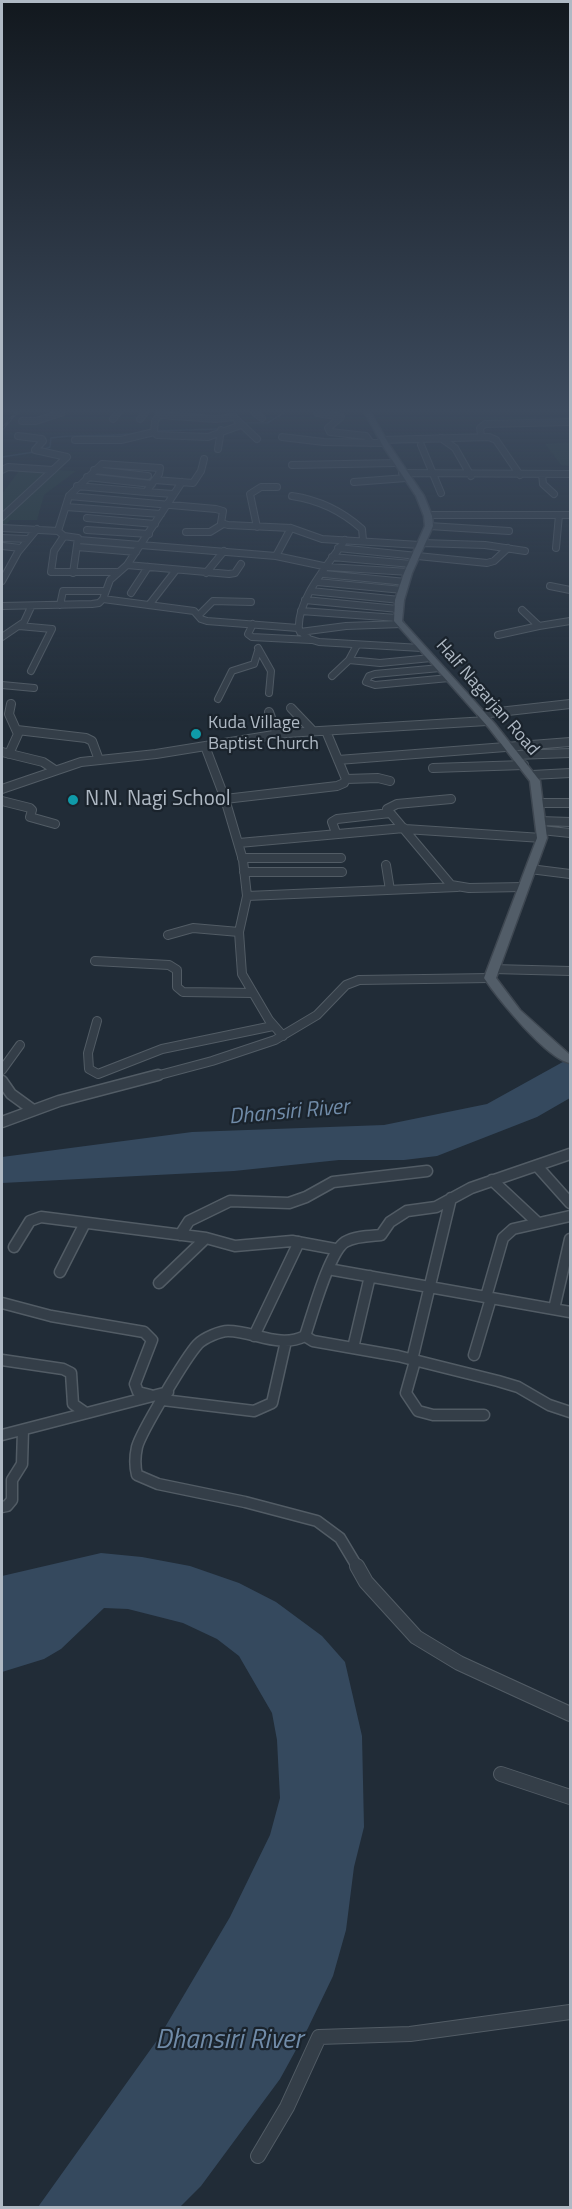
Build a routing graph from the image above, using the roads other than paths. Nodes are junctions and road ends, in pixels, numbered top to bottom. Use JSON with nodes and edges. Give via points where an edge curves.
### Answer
{"nodes":[{"id":1,"x":63,"y":516,"type":"edge"},
{"id":2,"x":160,"y":516,"type":"edge"},
{"id":3,"x":221,"y":516,"type":"edge"},
{"id":4,"x":254,"y":516,"type":"edge"},
{"id":5,"x":344,"y":516,"type":"edge"},
{"id":6,"x":428,"y":516,"type":"edge"},
{"id":7,"x":559,"y":516,"type":"edge"},
{"id":8,"x":87,"y":518,"type":"dead end"},
{"id":9,"x":155,"y":524,"type":"junction"},
{"id":10,"x":224,"y":524,"type":"junction"},
{"id":11,"x":429,"y":526,"type":"junction"},
{"id":12,"x":256,"y":527,"type":"junction"},
{"id":13,"x":2,"y":528,"type":"edge"},
{"id":14,"x":291,"y":528,"type":"junction"},
{"id":15,"x":38,"y":530,"type":"junction"},
{"id":16,"x":87,"y":530,"type":"dead end"},
{"id":17,"x":58,"y":531,"type":"junction"},
{"id":18,"x":509,"y":531,"type":"dead end"},
{"id":19,"x":186,"y":532,"type":"dead end"},
{"id":20,"x":149,"y":534,"type":"junction"},
{"id":21,"x":64,"y":536,"type":"junction"},
{"id":22,"x":2,"y":538,"type":"edge"},
{"id":23,"x":28,"y":539,"type":"junction"},
{"id":24,"x":345,"y":540,"type":"junction"},
{"id":25,"x":363,"y":540,"type":"junction"},
{"id":26,"x":78,"y":543,"type":"junction"},
{"id":27,"x":143,"y":544,"type":"junction"},
{"id":28,"x":421,"y":544,"type":"junction"},
{"id":29,"x":2,"y":546,"type":"edge"},
{"id":30,"x":21,"y":548,"type":"junction"},
{"id":31,"x":338,"y":548,"type":"junction"},
{"id":32,"x":508,"y":548,"type":"junction"},
{"id":33,"x":555,"y":548,"type":"dead end"},
{"id":34,"x":525,"y":550,"type":"dead end"},
{"id":35,"x":224,"y":551,"type":"junction"},
{"id":36,"x":136,"y":552,"type":"junction"},
{"id":37,"x":276,"y":556,"type":"junction"},
{"id":38,"x":332,"y":557,"type":"junction"},
{"id":39,"x":241,"y":564,"type":"dead end"},
{"id":40,"x":127,"y":565,"type":"junction"},
{"id":41,"x":148,"y":567,"type":"junction"},
{"id":42,"x":328,"y":567,"type":"junction"},
{"id":43,"x":5,"y":569,"type":"edge"},
{"id":44,"x":176,"y":570,"type":"junction"},
{"id":45,"x":116,"y":572,"type":"junction"},
{"id":46,"x":73,"y":573,"type":"junction"},
{"id":47,"x":206,"y":573,"type":"junction"},
{"id":48,"x":324,"y":574,"type":"junction"},
{"id":49,"x":2,"y":580,"type":"edge"},
{"id":50,"x":317,"y":582,"type":"junction"},
{"id":51,"x":550,"y":586,"type":"dead end"},
{"id":52,"x":405,"y":590,"type":"junction"},
{"id":53,"x":570,"y":590,"type":"edge"},
{"id":54,"x":105,"y":591,"type":"junction"},
{"id":55,"x":311,"y":591,"type":"junction"},
{"id":56,"x":131,"y":593,"type":"dead end"},
{"id":57,"x":103,"y":599,"type":"junction"},
{"id":58,"x":305,"y":600,"type":"junction"},
{"id":59,"x":250,"y":602,"type":"dead end"},
{"id":60,"x":60,"y":605,"type":"junction"},
{"id":61,"x":149,"y":605,"type":"junction"},
{"id":62,"x":2,"y":606,"type":"edge"},
{"id":63,"x":31,"y":607,"type":"junction"},
{"id":64,"x":522,"y":610,"type":"dead end"},
{"id":65,"x":300,"y":611,"type":"junction"},
{"id":66,"x":200,"y":614,"type":"junction"},
{"id":67,"x":570,"y":621,"type":"edge"},
{"id":68,"x":253,"y":624,"type":"junction"},
{"id":69,"x":19,"y":626,"type":"junction"},
{"id":70,"x":538,"y":626,"type":"junction"},
{"id":71,"x":299,"y":630,"type":"junction"},
{"id":72,"x":498,"y":635,"type":"dead end"},
{"id":73,"x":2,"y":637,"type":"edge"},
{"id":74,"x":264,"y":638,"type":"junction"},
{"id":75,"x":313,"y":640,"type":"junction"},
{"id":76,"x":357,"y":645,"type":"junction"},
{"id":77,"x":421,"y":648,"type":"junction"},
{"id":78,"x":258,"y":651,"type":"junction"},
{"id":79,"x":431,"y":658,"type":"junction"},
{"id":80,"x":349,"y":660,"type":"junction"},
{"id":81,"x":440,"y":668,"type":"junction"},
{"id":82,"x":31,"y":671,"type":"dead end"},
{"id":83,"x":332,"y":676,"type":"dead end"},
{"id":84,"x":449,"y":678,"type":"junction"},
{"id":85,"x":2,"y":685,"type":"edge"},
{"id":86,"x":34,"y":688,"type":"dead end"},
{"id":87,"x":268,"y":693,"type":"dead end"},
{"id":88,"x":218,"y":699,"type":"dead end"},
{"id":89,"x":11,"y":704,"type":"dead end"},
{"id":90,"x":570,"y":704,"type":"edge"},
{"id":91,"x":291,"y":708,"type":"dead end"},
{"id":92,"x":269,"y":712,"type":"dead end"},
{"id":93,"x":484,"y":717,"type":"junction"},
{"id":94,"x":17,"y":730,"type":"junction"},
{"id":95,"x":313,"y":731,"type":"junction"},
{"id":96,"x":326,"y":731,"type":"junction"},
{"id":97,"x":278,"y":734,"type":"junction"},
{"id":98,"x":570,"y":742,"type":"edge"},
{"id":99,"x":205,"y":746,"type":"junction"},
{"id":100,"x":512,"y":751,"type":"junction"},
{"id":101,"x":5,"y":753,"type":"edge"},
{"id":102,"x":570,"y":753,"type":"edge"},
{"id":103,"x":99,"y":760,"type":"junction"},
{"id":104,"x":338,"y":760,"type":"junction"},
{"id":105,"x":524,"y":765,"type":"junction"},
{"id":106,"x":433,"y":768,"type":"dead end"},
{"id":107,"x":55,"y":770,"type":"junction"},
{"id":108,"x":570,"y":773,"type":"edge"},
{"id":109,"x":532,"y":775,"type":"junction"},
{"id":110,"x":346,"y":779,"type":"junction"},
{"id":111,"x":390,"y":781,"type":"dead end"},
{"id":112,"x":2,"y":789,"type":"edge"},
{"id":113,"x":451,"y":798,"type":"dead end"},
{"id":114,"x":225,"y":799,"type":"junction"},
{"id":115,"x":2,"y":801,"type":"edge"},
{"id":116,"x":538,"y":803,"type":"junction"},
{"id":117,"x":570,"y":803,"type":"edge"},
{"id":118,"x":390,"y":813,"type":"junction"},
{"id":119,"x":355,"y":817,"type":"junction"},
{"id":120,"x":570,"y":822,"type":"edge"},
{"id":121,"x":55,"y":824,"type":"dead end"},
{"id":122,"x":404,"y":829,"type":"junction"},
{"id":123,"x":541,"y":830,"type":"junction"},
{"id":124,"x":367,"y":831,"type":"junction"},
{"id":125,"x":336,"y":833,"type":"junction"},
{"id":126,"x":570,"y":833,"type":"edge"},
{"id":127,"x":239,"y":843,"type":"junction"},
{"id":128,"x":242,"y":858,"type":"junction"},
{"id":129,"x":341,"y":858,"type":"dead end"},
{"id":130,"x":386,"y":866,"type":"dead end"},
{"id":131,"x":530,"y":869,"type":"junction"},
{"id":132,"x":244,"y":872,"type":"junction"},
{"id":133,"x":313,"y":872,"type":"junction"},
{"id":134,"x":342,"y":872,"type":"dead end"},
{"id":135,"x":570,"y":874,"type":"edge"},
{"id":136,"x":458,"y":887,"type":"junction"},
{"id":137,"x":523,"y":887,"type":"junction"},
{"id":138,"x":390,"y":890,"type":"junction"},
{"id":139,"x":315,"y":893,"type":"junction"},
{"id":140,"x":247,"y":896,"type":"junction"},
{"id":141,"x":239,"y":932,"type":"junction"},
{"id":142,"x":168,"y":935,"type":"dead end"},
{"id":143,"x":95,"y":961,"type":"dead end"},
{"id":144,"x":570,"y":971,"type":"edge"},
{"id":145,"x":492,"y":973,"type":"junction"},
{"id":146,"x":253,"y":993,"type":"junction"},
{"id":147,"x":97,"y":1021,"type":"dead end"},
{"id":148,"x":273,"y":1026,"type":"junction"},
{"id":149,"x":283,"y":1036,"type":"junction"},
{"id":150,"x":20,"y":1045,"type":"dead end"},
{"id":151,"x":570,"y":1060,"type":"edge"},
{"id":152,"x":2,"y":1070,"type":"edge"},
{"id":153,"x":2,"y":1081,"type":"edge"},
{"id":154,"x":33,"y":1110,"type":"junction"},
{"id":155,"x":2,"y":1122,"type":"edge"},
{"id":156,"x":570,"y":1154,"type":"edge"},
{"id":157,"x":537,"y":1166,"type":"junction"},
{"id":158,"x":427,"y":1171,"type":"dead end"},
{"id":159,"x":492,"y":1180,"type":"junction"},
{"id":160,"x":451,"y":1198,"type":"junction"},
{"id":161,"x":570,"y":1203,"type":"edge"},
{"id":162,"x":570,"y":1215,"type":"edge"},
{"id":163,"x":86,"y":1223,"type":"junction"},
{"id":164,"x":538,"y":1223,"type":"junction"},
{"id":165,"x":180,"y":1235,"type":"junction"},
{"id":166,"x":206,"y":1238,"type":"junction"},
{"id":167,"x":570,"y":1239,"type":"edge"},
{"id":168,"x":299,"y":1242,"type":"junction"},
{"id":169,"x":14,"y":1247,"type":"dead end"},
{"id":170,"x":335,"y":1249,"type":"junction"},
{"id":171,"x":328,"y":1269,"type":"junction"},
{"id":172,"x":60,"y":1272,"type":"dead end"},
{"id":173,"x":370,"y":1276,"type":"junction"},
{"id":174,"x":159,"y":1282,"type":"dead end"},
{"id":175,"x":429,"y":1287,"type":"junction"},
{"id":176,"x":488,"y":1298,"type":"junction"},
{"id":177,"x":2,"y":1303,"type":"edge"},
{"id":178,"x":554,"y":1309,"type":"junction"},
{"id":179,"x":570,"y":1312,"type":"edge"},
{"id":180,"x":254,"y":1336,"type":"junction"},
{"id":181,"x":305,"y":1336,"type":"junction"},
{"id":182,"x":285,"y":1341,"type":"junction"},
{"id":183,"x":353,"y":1348,"type":"junction"},
{"id":184,"x":474,"y":1355,"type":"dead end"},
{"id":185,"x":2,"y":1360,"type":"edge"},
{"id":186,"x":413,"y":1361,"type":"junction"},
{"id":187,"x":150,"y":1395,"type":"junction"},
{"id":188,"x":166,"y":1396,"type":"junction"},
{"id":189,"x":570,"y":1412,"type":"edge"},
{"id":190,"x":86,"y":1413,"type":"junction"},
{"id":191,"x":484,"y":1415,"type":"dead end"},
{"id":192,"x":23,"y":1430,"type":"junction"},
{"id":193,"x":2,"y":1435,"type":"edge"},
{"id":194,"x":2,"y":1507,"type":"edge"},
{"id":195,"x":570,"y":1714,"type":"edge"},
{"id":196,"x":501,"y":1774,"type":"dead end"},
{"id":197,"x":570,"y":1797,"type":"edge"},
{"id":198,"x":570,"y":2012,"type":"edge"},
{"id":199,"x":258,"y":2156,"type":"dead end"}],
"edges":[{"from":1,"to":17,"type":"street"},
{"from":2,"to":9,"type":"street"},
{"from":3,"to":10,"type":"street"},
{"from":4,"to":12,"type":"street"},
{"from":5,"to":25,"type":"street","via":[[362,529]]},
{"from":6,"to":11,"type":"main road"},
{"from":7,"to":33,"type":"street"},
{"from":8,"to":9,"type":"street"},
{"from":9,"to":20,"type":"street"},
{"from":10,"to":12,"type":"street"},
{"from":10,"to":19,"type":"street","via":[[210,532]]},
{"from":11,"to":18,"type":"street"},
{"from":11,"to":28,"type":"main road"},
{"from":12,"to":14,"type":"street"},
{"from":13,"to":15,"type":"street"},
{"from":14,"to":24,"type":"street","via":[[314,537]]},
{"from":14,"to":37,"type":"street"},
{"from":15,"to":17,"type":"street"},
{"from":15,"to":23,"type":"street"},
{"from":16,"to":20,"type":"street"},
{"from":17,"to":21,"type":"street"},
{"from":20,"to":27,"type":"street"},
{"from":21,"to":26,"type":"street","via":[[77,537]]},
{"from":21,"to":46,"type":"street","via":[[54,551],[50,571]]},
{"from":22,"to":23,"type":"street"},
{"from":23,"to":30,"type":"street"},
{"from":24,"to":25,"type":"street"},
{"from":24,"to":31,"type":"street"},
{"from":25,"to":28,"type":"street"},
{"from":26,"to":27,"type":"street"},
{"from":26,"to":36,"type":"street"},
{"from":26,"to":46,"type":"street"},
{"from":27,"to":35,"type":"street"},
{"from":27,"to":36,"type":"street"},
{"from":28,"to":32,"type":"street"},
{"from":28,"to":52,"type":"main road"},
{"from":29,"to":30,"type":"street"},
{"from":30,"to":43,"type":"street"},
{"from":31,"to":38,"type":"street"},
{"from":31,"to":52,"type":"street"},
{"from":32,"to":34,"type":"street"},
{"from":32,"to":52,"type":"street","via":[[487,564]]},
{"from":35,"to":37,"type":"street"},
{"from":35,"to":47,"type":"street"},
{"from":36,"to":40,"type":"street"},
{"from":37,"to":42,"type":"street"},
{"from":38,"to":42,"type":"street"},
{"from":38,"to":52,"type":"street"},
{"from":39,"to":47,"type":"street","via":[[233,574]]},
{"from":40,"to":41,"type":"street"},
{"from":40,"to":45,"type":"street"},
{"from":41,"to":44,"type":"street"},
{"from":41,"to":56,"type":"street"},
{"from":42,"to":48,"type":"street"},
{"from":42,"to":52,"type":"street"},
{"from":43,"to":49,"type":"street"},
{"from":44,"to":47,"type":"street"},
{"from":44,"to":61,"type":"street"},
{"from":45,"to":46,"type":"street"},
{"from":45,"to":54,"type":"street"},
{"from":48,"to":50,"type":"street"},
{"from":48,"to":52,"type":"street"},
{"from":50,"to":52,"type":"street"},
{"from":50,"to":55,"type":"street"},
{"from":51,"to":53,"type":"street"},
{"from":52,"to":55,"type":"street"},
{"from":52,"to":58,"type":"street"},
{"from":52,"to":65,"type":"street"},
{"from":52,"to":71,"type":"street","via":[[346,626]]},
{"from":52,"to":77,"type":"main road","name":"Half Nagarjan Road"},
{"from":54,"to":57,"type":"street"},
{"from":54,"to":60,"type":"street","via":[[63,591]]},
{"from":55,"to":58,"type":"street"},
{"from":57,"to":60,"type":"street","via":[[96,604]]},
{"from":57,"to":61,"type":"street"},
{"from":58,"to":65,"type":"street"},
{"from":59,"to":66,"type":"street","via":[[213,601]]},
{"from":60,"to":63,"type":"street"},
{"from":61,"to":66,"type":"street"},
{"from":62,"to":63,"type":"street"},
{"from":63,"to":69,"type":"street"},
{"from":64,"to":70,"type":"street"},
{"from":65,"to":71,"type":"street"},
{"from":66,"to":68,"type":"street","via":[[207,621]]},
{"from":67,"to":70,"type":"street"},
{"from":68,"to":71,"type":"street"},
{"from":68,"to":74,"type":"street","via":[[249,635]]},
{"from":69,"to":73,"type":"street"},
{"from":69,"to":82,"type":"street","via":[[52,629]]},
{"from":70,"to":72,"type":"street"},
{"from":71,"to":75,"type":"street"},
{"from":74,"to":75,"type":"street"},
{"from":74,"to":78,"type":"street"},
{"from":75,"to":76,"type":"street"},
{"from":76,"to":77,"type":"street"},
{"from":76,"to":80,"type":"street"},
{"from":77,"to":79,"type":"main road","name":"Half Nagarjan Road"},
{"from":78,"to":87,"type":"street","via":[[273,672]]},
{"from":78,"to":88,"type":"street","via":[[254,664],[232,671]]},
{"from":79,"to":80,"type":"street","via":[[380,663]]},
{"from":79,"to":81,"type":"main road","name":"Half Nagarjan Road"},
{"from":80,"to":83,"type":"street"},
{"from":81,"to":84,"type":"main road","name":"Half Nagarjan Road"},
{"from":81,"to":84,"type":"street","via":[[372,675],[366,682],[375,685]]},
{"from":84,"to":93,"type":"main road","name":"Half Nagarjan Road"},
{"from":85,"to":86,"type":"street"},
{"from":89,"to":94,"type":"street","via":[[9,714]]},
{"from":90,"to":93,"type":"street"},
{"from":91,"to":95,"type":"street"},
{"from":92,"to":97,"type":"street"},
{"from":93,"to":96,"type":"street"},
{"from":93,"to":100,"type":"main road","name":"Half Nagarjan Road"},
{"from":94,"to":101,"type":"street","via":[[16,742]]},
{"from":94,"to":103,"type":"street","via":[[86,738],[95,746]]},
{"from":95,"to":96,"type":"street"},
{"from":95,"to":97,"type":"street"},
{"from":96,"to":104,"type":"street"},
{"from":97,"to":99,"type":"street"},
{"from":98,"to":100,"type":"street"},
{"from":99,"to":103,"type":"street"},
{"from":99,"to":114,"type":"street"},
{"from":100,"to":102,"type":"street"},
{"from":100,"to":104,"type":"street"},
{"from":100,"to":105,"type":"main road","name":"Half Nagarjan Road"},
{"from":101,"to":107,"type":"street","via":[[43,762]]},
{"from":103,"to":107,"type":"street"},
{"from":104,"to":110,"type":"street"},
{"from":105,"to":106,"type":"street"},
{"from":105,"to":109,"type":"main road","name":"Half Nagarjan Road"},
{"from":107,"to":112,"type":"street"},
{"from":108,"to":109,"type":"street"},
{"from":109,"to":116,"type":"main road","name":"Half Nagarjan Road"},
{"from":110,"to":111,"type":"street"},
{"from":110,"to":114,"type":"street","via":[[337,786]]},
{"from":113,"to":118,"type":"street","via":[[391,805],[387,809]]},
{"from":114,"to":127,"type":"street"},
{"from":115,"to":121,"type":"street","via":[[30,808],[30,817]]},
{"from":116,"to":117,"type":"street"},
{"from":116,"to":123,"type":"main road","name":"Half Nagarjan Road"},
{"from":118,"to":119,"type":"street"},
{"from":118,"to":122,"type":"street"},
{"from":119,"to":124,"type":"street"},
{"from":119,"to":125,"type":"street","via":[[332,822]]},
{"from":120,"to":123,"type":"street"},
{"from":122,"to":123,"type":"street"},
{"from":122,"to":124,"type":"street"},
{"from":122,"to":136,"type":"street","via":[[451,885]]},
{"from":123,"to":126,"type":"street"},
{"from":123,"to":131,"type":"main road","name":"Half Nagarjan Road"},
{"from":124,"to":125,"type":"street"},
{"from":125,"to":127,"type":"street"},
{"from":127,"to":128,"type":"street"},
{"from":128,"to":129,"type":"street"},
{"from":128,"to":132,"type":"street"},
{"from":130,"to":138,"type":"street"},
{"from":131,"to":135,"type":"street"},
{"from":131,"to":137,"type":"main road","name":"Half Nagarjan Road"},
{"from":132,"to":133,"type":"street"},
{"from":132,"to":140,"type":"street"},
{"from":133,"to":134,"type":"street"},
{"from":133,"to":139,"type":"street"},
{"from":136,"to":137,"type":"street"},
{"from":136,"to":138,"type":"street"},
{"from":137,"to":145,"type":"main road","name":"Half Nagarjan Road"},
{"from":138,"to":139,"type":"street"},
{"from":139,"to":140,"type":"street"},
{"from":140,"to":141,"type":"street"},
{"from":141,"to":142,"type":"street","via":[[182,929]]},
{"from":141,"to":146,"type":"street","via":[[242,974]]},
{"from":143,"to":146,"type":"street","via":[[169,965],[177,970],[177,987],[183,992]]},
{"from":144,"to":145,"type":"street"},
{"from":145,"to":149,"type":"street","via":[[359,980],[346,986],[317,1015]]},
{"from":145,"to":151,"type":"main road","via":[[499,994],[544,1040]]},
{"from":146,"to":148,"type":"street"},
{"from":147,"to":148,"type":"street","via":[[87,1062],[89,1069],[98,1074],[152,1052]]},
{"from":148,"to":149,"type":"street"},
{"from":149,"to":154,"type":"street","via":[[234,1055]]},
{"from":150,"to":152,"type":"street"},
{"from":153,"to":154,"type":"street","via":[[11,1094]]},
{"from":154,"to":155,"type":"street"},
{"from":156,"to":157,"type":"street"},
{"from":157,"to":159,"type":"street"},
{"from":157,"to":161,"type":"street"},
{"from":158,"to":165,"type":"street","via":[[333,1182],[289,1203],[230,1201],[189,1221]]},
{"from":159,"to":160,"type":"street"},
{"from":159,"to":164,"type":"street"},
{"from":160,"to":170,"type":"street","via":[[430,1209],[407,1211],[390,1222],[384,1233],[345,1240]]},
{"from":160,"to":175,"type":"street"},
{"from":162,"to":164,"type":"street"},
{"from":163,"to":165,"type":"street"},
{"from":163,"to":169,"type":"street","via":[[36,1217]]},
{"from":163,"to":172,"type":"street"},
{"from":164,"to":176,"type":"street","via":[[513,1229],[503,1238]]},
{"from":165,"to":166,"type":"street"},
{"from":166,"to":168,"type":"street","via":[[235,1246]]},
{"from":166,"to":174,"type":"street"},
{"from":167,"to":178,"type":"street"},
{"from":168,"to":170,"type":"street"},
{"from":168,"to":180,"type":"street"},
{"from":170,"to":171,"type":"street"},
{"from":171,"to":173,"type":"street"},
{"from":171,"to":181,"type":"street"},
{"from":173,"to":175,"type":"street"},
{"from":173,"to":183,"type":"street"},
{"from":175,"to":176,"type":"street"},
{"from":175,"to":186,"type":"street"},
{"from":176,"to":178,"type":"street"},
{"from":176,"to":184,"type":"street"},
{"from":177,"to":187,"type":"street","via":[[144,1332],[152,1340],[135,1384],[138,1392]]},
{"from":178,"to":179,"type":"street"},
{"from":180,"to":182,"type":"street"},
{"from":180,"to":188,"type":"street","via":[[227,1331],[204,1339],[191,1352]]},
{"from":181,"to":182,"type":"street"},
{"from":181,"to":183,"type":"street"},
{"from":182,"to":188,"type":"street","via":[[274,1397],[267,1407],[254,1411]]},
{"from":183,"to":186,"type":"street"},
{"from":185,"to":190,"type":"street","via":[[71,1373],[72,1404]]},
{"from":186,"to":189,"type":"street","via":[[518,1387]]},
{"from":186,"to":191,"type":"street","via":[[406,1393],[418,1411],[433,1415]]},
{"from":187,"to":188,"type":"street"},
{"from":187,"to":190,"type":"street"},
{"from":188,"to":195,"type":"street","via":[[137,1446],[137,1475],[158,1484],[317,1521],[340,1538],[370,1588],[416,1637],[459,1663]]},
{"from":190,"to":192,"type":"street"},
{"from":192,"to":193,"type":"street"},
{"from":192,"to":194,"type":"street","via":[[22,1464],[12,1480],[12,1500]]},
{"from":196,"to":197,"type":"street"},
{"from":198,"to":199,"type":"street","via":[[410,2034],[319,2037],[287,2107]]}]}
